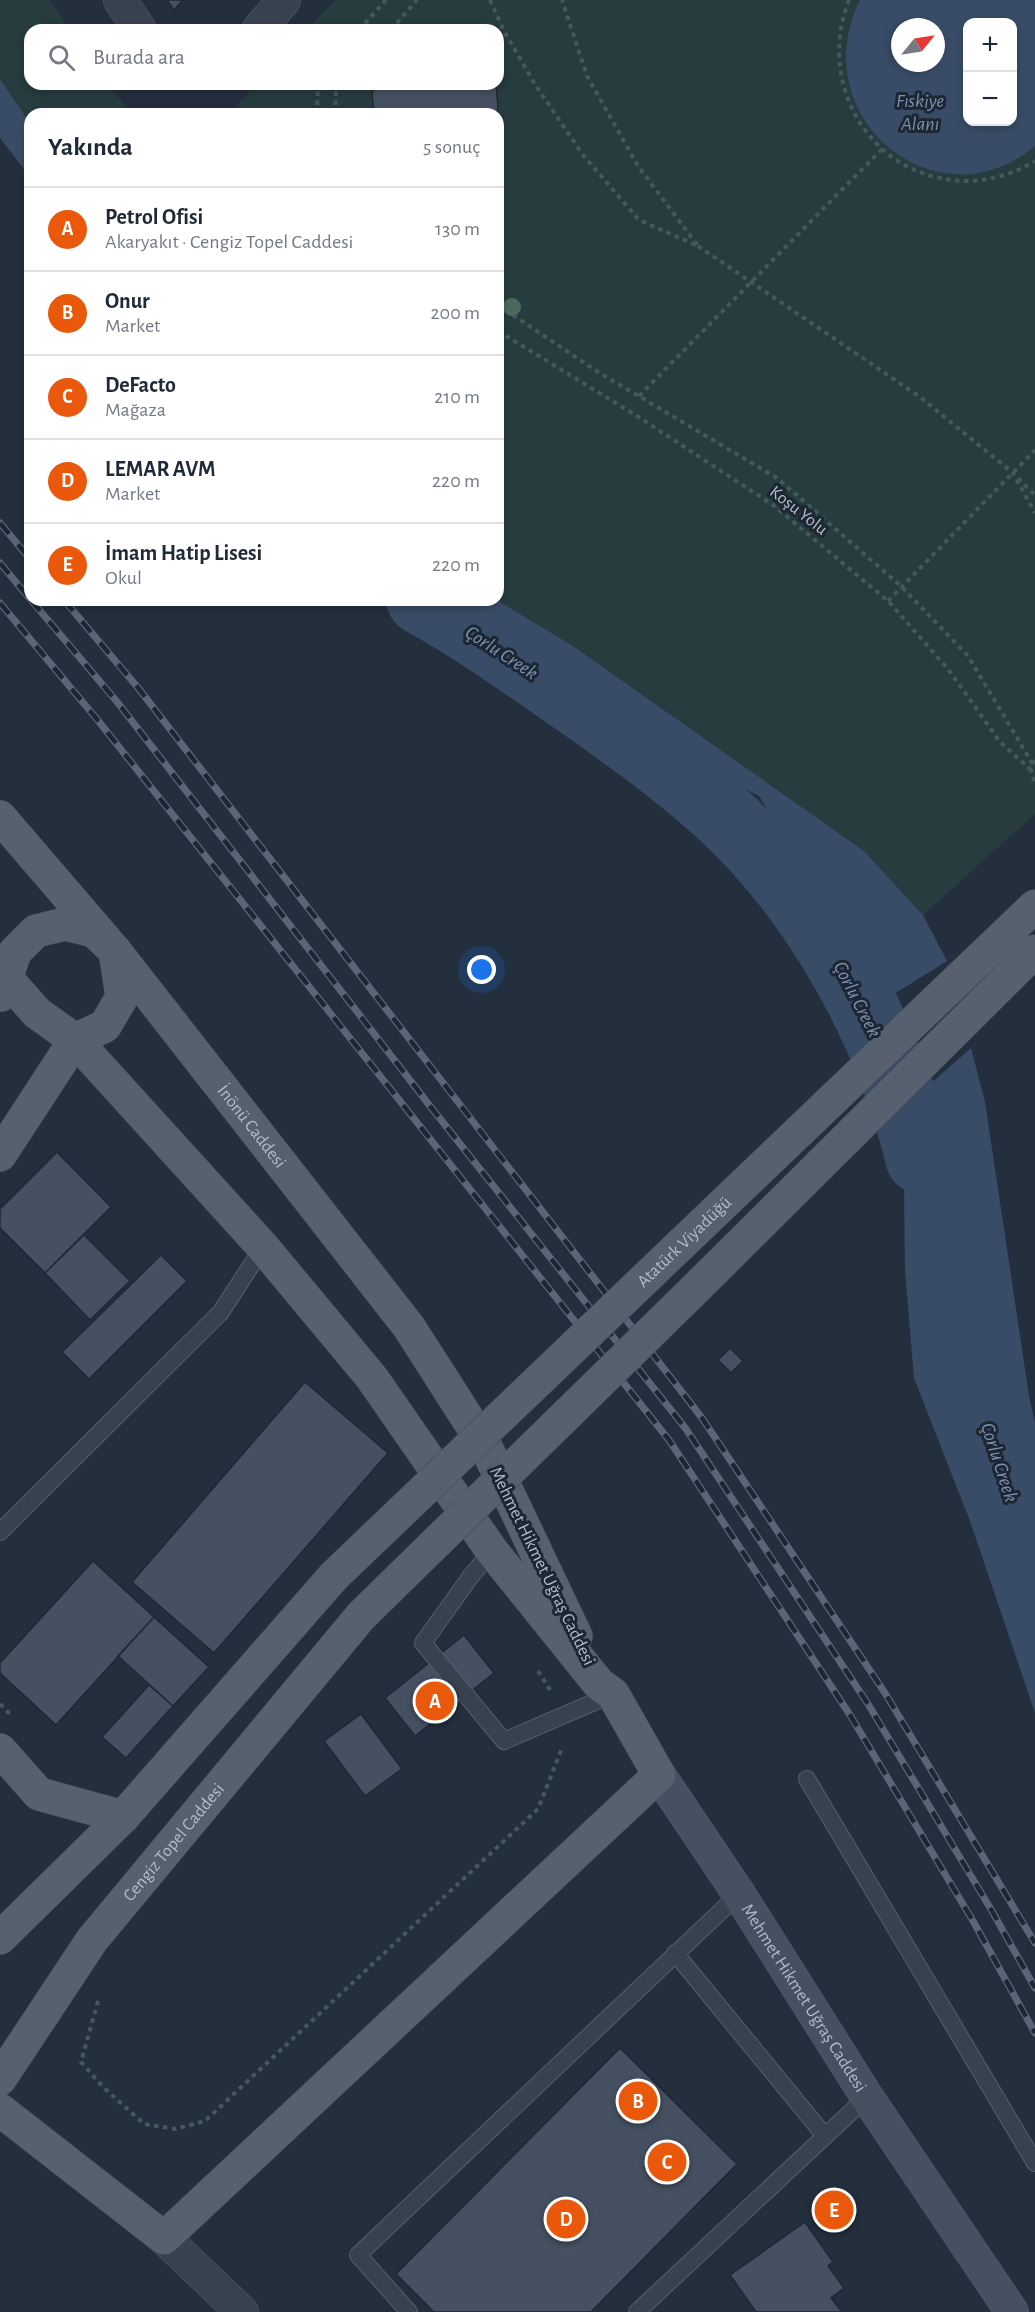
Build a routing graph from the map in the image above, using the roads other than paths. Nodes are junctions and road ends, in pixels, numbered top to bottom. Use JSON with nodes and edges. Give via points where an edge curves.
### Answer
{"nodes":[{"id":1,"x":120,"y":0,"type":"edge"},
{"id":2,"x":284,"y":0,"type":"edge"},
{"id":3,"x":136,"y":24,"type":"edge"},
{"id":4,"x":263,"y":24,"type":"edge"},
{"id":5,"x":0,"y":817,"type":"edge"},
{"id":6,"x":1035,"y":906,"type":"edge"},
{"id":7,"x":115,"y":951,"type":"junction"},
{"id":8,"x":1035,"y":951,"type":"edge"},
{"id":9,"x":2,"y":984,"type":"edge"},
{"id":10,"x":75,"y":1040,"type":"junction"},
{"id":11,"x":0,"y":1155,"type":"edge"},
{"id":12,"x":263,"y":1247,"type":"junction"},
{"id":13,"x":487,"y":1449,"type":"joint"},
{"id":14,"x":0,"y":1532,"type":"edge"},
{"id":15,"x":492,"y":1551,"type":"junction"},
{"id":16,"x":606,"y":1689,"type":"junction"},
{"id":17,"x":0,"y":1750,"type":"edge"},
{"id":18,"x":659,"y":1774,"type":"junction"},
{"id":19,"x":807,"y":1779,"type":"dead end"},
{"id":20,"x":123,"y":1816,"type":"junction"},
{"id":21,"x":739,"y":1894,"type":"junction"},
{"id":22,"x":0,"y":1938,"type":"edge"},
{"id":23,"x":675,"y":1953,"type":"junction"},
{"id":24,"x":0,"y":2079,"type":"edge"},
{"id":25,"x":867,"y":2097,"type":"junction"},
{"id":26,"x":0,"y":2110,"type":"edge"},
{"id":27,"x":825,"y":2136,"type":"junction"},
{"id":28,"x":1035,"y":2163,"type":"edge"},
{"id":29,"x":165,"y":2238,"type":"junction"},
{"id":30,"x":242,"y":2312,"type":"edge"},
{"id":31,"x":409,"y":2312,"type":"edge"},
{"id":32,"x":637,"y":2312,"type":"edge"},
{"id":33,"x":1012,"y":2312,"type":"edge"}],
"edges":[{"from":1,"to":3,"type":"street"},
{"from":2,"to":4,"type":"street"},
{"from":5,"to":7,"type":"main road","name":"İnönü Caddesi"},
{"from":6,"to":20,"type":"main road","name":"Atatürk Viyadüğü","bridge":true,"via":[[334,1576]]},
{"from":7,"to":9,"type":"main road","via":[[94,931],[84,928],[65,924],[36,931],[15,952]]},
{"from":7,"to":10,"type":"main road","via":[[122,997],[105,1026]]},
{"from":7,"to":13,"type":"main road","name":"İnönü Caddesi","via":[[409,1327]]},
{"from":8,"to":24,"type":"main road","name":"Cengiz Topel Caddesi","bridge":true,"via":[[361,1617],[92,1940]]},
{"from":9,"to":10,"type":"main road"},
{"from":10,"to":11,"type":"main road"},
{"from":10,"to":12,"type":"main road"},
{"from":12,"to":14,"type":"lane","via":[[221,1312]]},
{"from":12,"to":15,"type":"main road","name":"Mehmet Hikmet Uğraş Caddesi","via":[[372,1378]]},
{"from":13,"to":16,"type":"main road","name":"Mehmet Hikmet Uğraş Caddesi"},
{"from":15,"to":16,"type":"main road","name":"Mehmet Hikmet Uğraş Caddesi"},
{"from":15,"to":16,"type":"lane","via":[[423,1643],[504,1741]]},
{"from":16,"to":18,"type":"main road","name":"Mehmet Hikmet Uğraş Caddesi"},
{"from":17,"to":20,"type":"main road","via":[[39,1794]]},
{"from":18,"to":21,"type":"main road","name":"Mehmet Hikmet Uğraş Caddesi"},
{"from":18,"to":29,"type":"main road"},
{"from":19,"to":28,"type":"lane"},
{"from":20,"to":22,"type":"main road"},
{"from":21,"to":23,"type":"lane"},
{"from":21,"to":25,"type":"main road","name":"Mehmet Hikmet Uğraş Caddesi"},
{"from":23,"to":27,"type":"lane"},
{"from":23,"to":31,"type":"lane","via":[[358,2255]]},
{"from":25,"to":27,"type":"lane"},
{"from":25,"to":33,"type":"main road","name":"Mehmet Hikmet Uğraş Caddesi"},
{"from":26,"to":29,"type":"main road"},
{"from":27,"to":32,"type":"lane"},
{"from":29,"to":30,"type":"street"}]}
